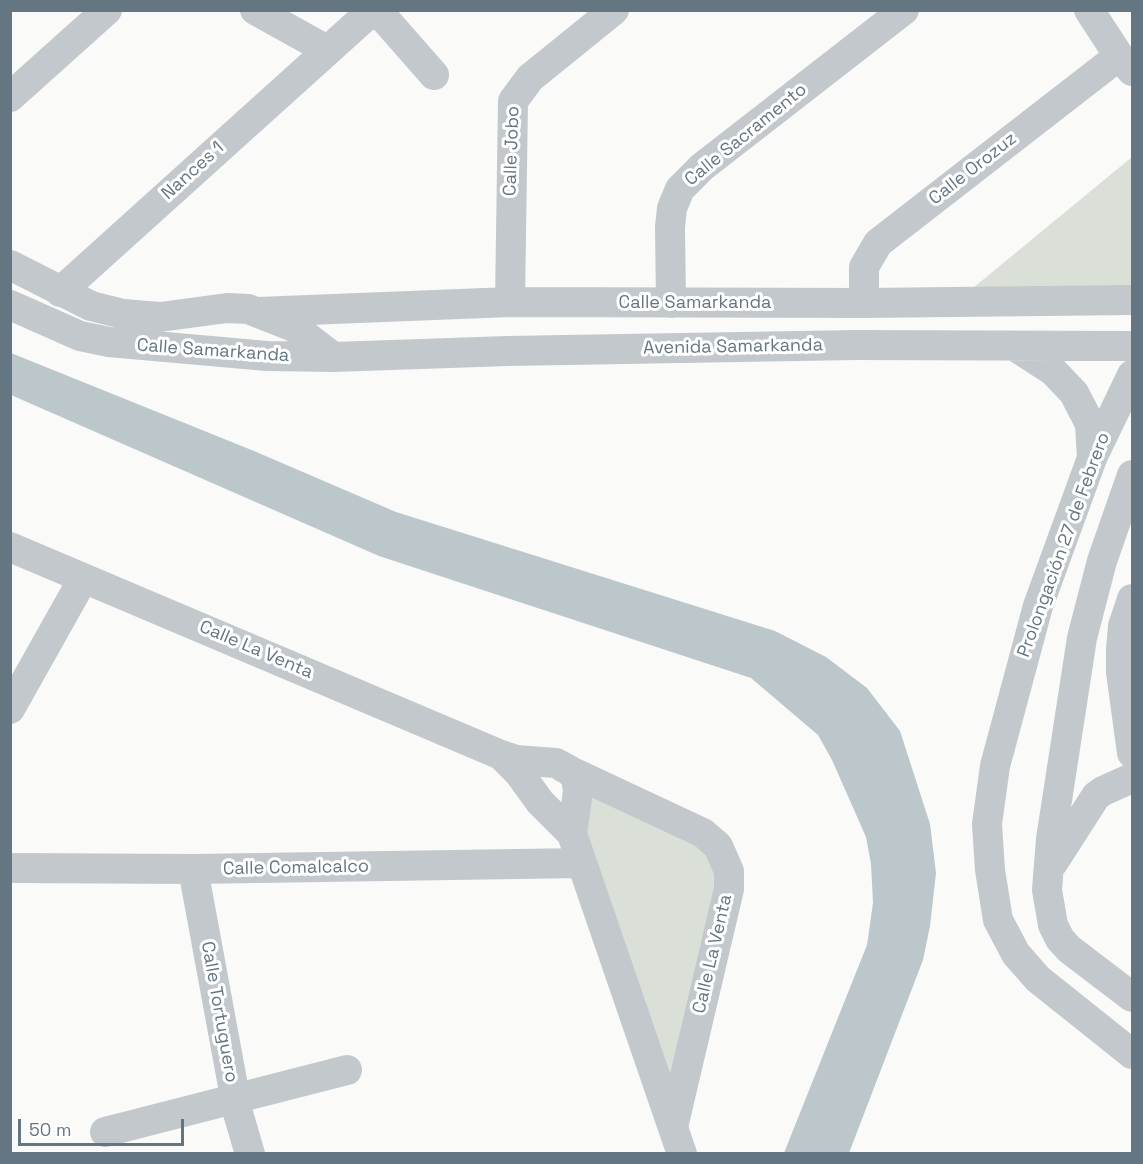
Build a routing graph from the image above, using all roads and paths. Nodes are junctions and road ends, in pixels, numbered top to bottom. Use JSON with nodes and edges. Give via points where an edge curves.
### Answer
{"nodes":[{"id":1,"x":107,"y":10,"type":"edge"},
{"id":2,"x":255,"y":10,"type":"edge"},
{"id":3,"x":614,"y":10,"type":"edge"},
{"id":4,"x":903,"y":10,"type":"edge"},
{"id":5,"x":1089,"y":10,"type":"edge"},
{"id":6,"x":327,"y":50,"type":"junction"},
{"id":7,"x":1126,"y":64,"type":"edge"},
{"id":8,"x":434,"y":75,"type":"dead end"},
{"id":9,"x":10,"y":97,"type":"edge"},
{"id":10,"x":10,"y":265,"type":"edge"},
{"id":11,"x":60,"y":292,"type":"junction"},
{"id":12,"x":1132,"y":300,"type":"edge"},
{"id":13,"x":510,"y":302,"type":"junction"},
{"id":14,"x":671,"y":303,"type":"junction"},
{"id":15,"x":864,"y":303,"type":"junction"},
{"id":16,"x":10,"y":305,"type":"edge"},
{"id":17,"x":258,"y":312,"type":"junction"},
{"id":18,"x":1132,"y":346,"type":"edge"},
{"id":19,"x":1016,"y":347,"type":"junction"},
{"id":20,"x":333,"y":357,"type":"junction"},
{"id":21,"x":1132,"y":375,"type":"edge"},
{"id":22,"x":1091,"y":463,"type":"junction"},
{"id":23,"x":1132,"y":477,"type":"edge"},
{"id":24,"x":10,"y":547,"type":"edge"},
{"id":25,"x":83,"y":579,"type":"junction"},
{"id":26,"x":1132,"y":599,"type":"edge"},
{"id":27,"x":10,"y":710,"type":"edge"},
{"id":28,"x":1067,"y":734,"type":"junction"},
{"id":29,"x":1132,"y":753,"type":"edge"},
{"id":30,"x":501,"y":755,"type":"junction"},
{"id":31,"x":564,"y":768,"type":"junction"},
{"id":32,"x":1127,"y":780,"type":"edge"},
{"id":33,"x":572,"y":834,"type":"junction"},
{"id":34,"x":582,"y":863,"type":"junction"},
{"id":35,"x":10,"y":868,"type":"edge"},
{"id":36,"x":193,"y":869,"type":"junction"},
{"id":37,"x":1048,"y":870,"type":"junction"},
{"id":38,"x":1132,"y":997,"type":"edge"},
{"id":39,"x":1132,"y":1054,"type":"edge"},
{"id":40,"x":347,"y":1070,"type":"dead end"},
{"id":41,"x":235,"y":1098,"type":"junction"},
{"id":42,"x":105,"y":1132,"type":"dead end"},
{"id":43,"x":677,"y":1140,"type":"edge"},
{"id":44,"x":250,"y":1154,"type":"edge"}],
"edges":[{"from":1,"to":9,"type":"street"},
{"from":2,"to":6,"type":"street"},
{"from":3,"to":13,"type":"street","name":"Calle Jobo","via":[[530,78],[513,100]]},
{"from":4,"to":14,"type":"street","name":"Calle Sacramento","via":[[702,167],[680,189],[670,227]]},
{"from":5,"to":7,"type":"street"},
{"from":6,"to":8,"type":"street","name":"Nances 1","via":[[366,15],[375,14],[384,18]]},
{"from":6,"to":11,"type":"street","name":"Nances 1"},
{"from":7,"to":15,"type":"street","name":"Calle Orozuz","via":[[878,243],[864,267]]},
{"from":10,"to":11,"type":"street","name":"Calle Samarkanda"},
{"from":11,"to":17,"type":"street","name":"Calle Samarkanda","via":[[107,311],[145,316],[227,308]]},
{"from":12,"to":15,"type":"street","name":"Calle Samarkanda"},
{"from":13,"to":14,"type":"street","name":"Calle Samarkanda"},
{"from":13,"to":17,"type":"street","name":"Calle Samarkanda"},
{"from":14,"to":15,"type":"street","name":"Calle Samarkanda"},
{"from":16,"to":20,"type":"street","name":"Calle Samarkanda","via":[[80,336],[109,342],[202,353]]},
{"from":17,"to":20,"type":"street","name":"Calle Samarkanda","via":[[294,327]]},
{"from":18,"to":19,"type":"street","name":"Avenida Samarkanda"},
{"from":19,"to":20,"type":"street","name":"Avenida Samarkanda","via":[[856,345]]},
{"from":19,"to":22,"type":"street","via":[[1047,367],[1074,393],[1090,424]]},
{"from":21,"to":22,"type":"street","name":"Prolongación 27 de Febrero"},
{"from":22,"to":39,"type":"street","name":"Prolongación 27 de Febrero","via":[[1038,606],[1017,678],[994,777],[988,846],[998,920],[1016,954],[1038,979]]},
{"from":23,"to":28,"type":"street","via":[[1093,589]]},
{"from":24,"to":25,"type":"street","name":"Calle La Venta"},
{"from":25,"to":27,"type":"street"},
{"from":25,"to":30,"type":"street","name":"Calle La Venta"},
{"from":26,"to":29,"type":"street","via":[[1121,649]]},
{"from":28,"to":32,"type":"street","via":[[1075,764],[1094,780],[1106,784]]},
{"from":28,"to":37,"type":"street"},
{"from":30,"to":31,"type":"street","name":"Calle La Venta"},
{"from":30,"to":33,"type":"street","name":"Calle La Venta"},
{"from":31,"to":33,"type":"street","name":"Calle La Venta","via":[[576,778],[578,791]]},
{"from":31,"to":43,"type":"street","name":"Calle La Venta","via":[[703,833],[718,846],[729,871],[729,888]]},
{"from":32,"to":37,"type":"street","via":[[1096,796]]},
{"from":33,"to":34,"type":"street","name":"Calle La Venta"},
{"from":34,"to":36,"type":"street","name":"Calle Comalcalco"},
{"from":34,"to":43,"type":"street","name":"Calle La Venta"},
{"from":35,"to":36,"type":"street","name":"Calle Comalcalco"},
{"from":36,"to":41,"type":"street","name":"Calle Tortuguero"},
{"from":37,"to":38,"type":"street","via":[[1049,908],[1060,939]]},
{"from":40,"to":41,"type":"street"},
{"from":41,"to":42,"type":"street"},
{"from":41,"to":44,"type":"street","name":"Calle Tortuguero"}]}
